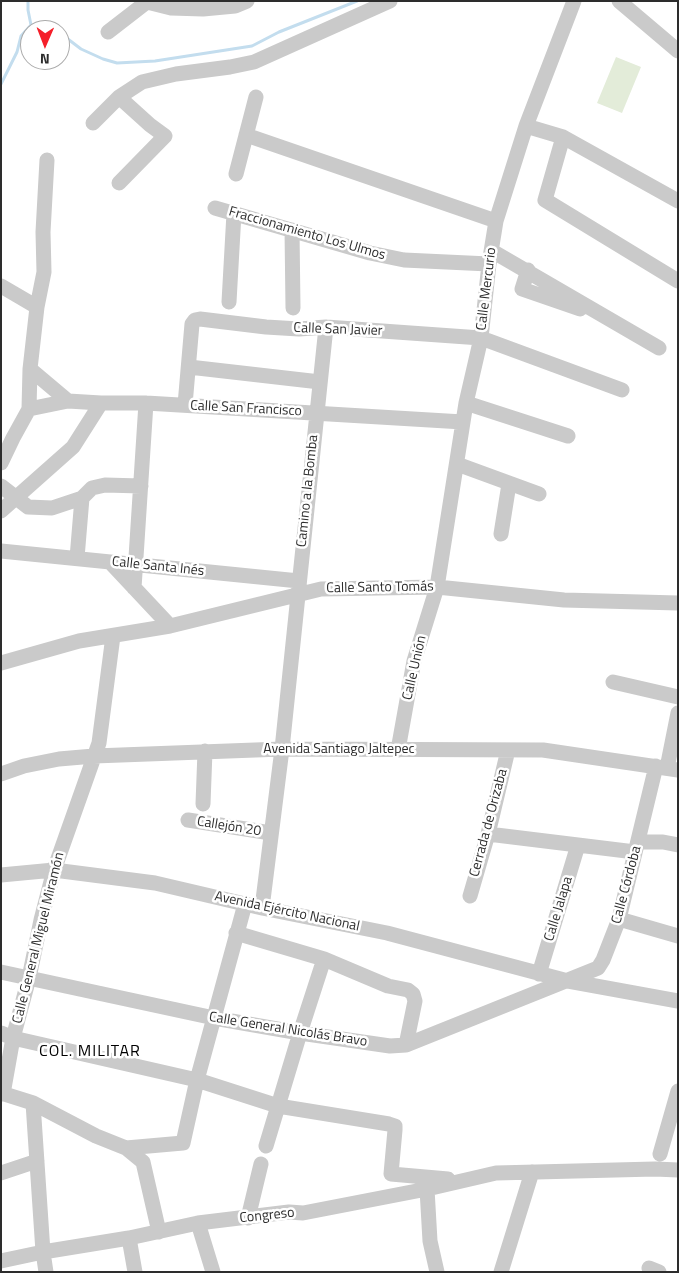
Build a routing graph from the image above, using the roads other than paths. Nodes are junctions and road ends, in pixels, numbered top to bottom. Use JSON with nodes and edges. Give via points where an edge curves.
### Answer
{"nodes":[{"id":1,"x":247,"y":1,"type":"edge"},
{"id":2,"x":390,"y":1,"type":"edge"},
{"id":3,"x":574,"y":1,"type":"edge"},
{"id":4,"x":619,"y":1,"type":"edge"},
{"id":5,"x":148,"y":2,"type":"edge"},
{"id":6,"x":108,"y":32,"type":"dead end"},
{"id":7,"x":678,"y":51,"type":"edge"},
{"id":8,"x":118,"y":97,"type":"junction"},
{"id":9,"x":256,"y":97,"type":"dead end"},
{"id":10,"x":93,"y":123,"type":"dead end"},
{"id":11,"x":526,"y":126,"type":"junction"},
{"id":12,"x":555,"y":135,"type":"junction"},
{"id":13,"x":246,"y":136,"type":"junction"},
{"id":14,"x":47,"y":160,"type":"dead end"},
{"id":15,"x":236,"y":174,"type":"dead end"},
{"id":16,"x":119,"y":183,"type":"dead end"},
{"id":17,"x":678,"y":201,"type":"edge"},
{"id":18,"x":215,"y":208,"type":"dead end"},
{"id":19,"x":234,"y":214,"type":"junction"},
{"id":20,"x":496,"y":221,"type":"junction"},
{"id":21,"x":292,"y":230,"type":"junction"},
{"id":22,"x":490,"y":257,"type":"junction"},
{"id":23,"x":528,"y":270,"type":"junction"},
{"id":24,"x":678,"y":280,"type":"edge"},
{"id":25,"x":1,"y":286,"type":"edge"},
{"id":26,"x":229,"y":302,"type":"dead end"},
{"id":27,"x":37,"y":308,"type":"junction"},
{"id":28,"x":293,"y":308,"type":"dead end"},
{"id":29,"x":609,"y":318,"type":"junction"},
{"id":30,"x":326,"y":327,"type":"junction"},
{"id":31,"x":481,"y":338,"type":"junction"},
{"id":32,"x":659,"y":348,"type":"dead end"},
{"id":33,"x":188,"y":367,"type":"junction"},
{"id":34,"x":30,"y":369,"type":"junction"},
{"id":35,"x":320,"y":382,"type":"junction"},
{"id":36,"x":622,"y":390,"type":"dead end"},
{"id":37,"x":68,"y":401,"type":"junction"},
{"id":38,"x":101,"y":403,"type":"junction"},
{"id":39,"x":146,"y":403,"type":"junction"},
{"id":40,"x":466,"y":403,"type":"junction"},
{"id":41,"x":184,"y":405,"type":"junction"},
{"id":42,"x":29,"y":409,"type":"junction"},
{"id":43,"x":317,"y":413,"type":"junction"},
{"id":44,"x":463,"y":422,"type":"junction"},
{"id":45,"x":568,"y":436,"type":"dead end"},
{"id":46,"x":1,"y":463,"type":"edge"},
{"id":47,"x":456,"y":464,"type":"junction"},
{"id":48,"x":509,"y":484,"type":"junction"},
{"id":49,"x":1,"y":486,"type":"edge"},
{"id":50,"x":140,"y":486,"type":"junction"},
{"id":51,"x":539,"y":494,"type":"dead end"},
{"id":52,"x":16,"y":496,"type":"junction"},
{"id":53,"x":82,"y":498,"type":"junction"},
{"id":54,"x":1,"y":510,"type":"edge"},
{"id":55,"x":501,"y":534,"type":"dead end"},
{"id":56,"x":1,"y":551,"type":"edge"},
{"id":57,"x":77,"y":558,"type":"junction"},
{"id":58,"x":110,"y":562,"type":"junction"},
{"id":59,"x":136,"y":564,"type":"junction"},
{"id":60,"x":437,"y":587,"type":"junction"},
{"id":61,"x":134,"y":588,"type":"junction"},
{"id":62,"x":298,"y":588,"type":"junction"},
{"id":63,"x":678,"y":603,"type":"edge"},
{"id":64,"x":170,"y":626,"type":"junction"},
{"id":65,"x":113,"y":636,"type":"junction"},
{"id":66,"x":1,"y":663,"type":"edge"},
{"id":67,"x":613,"y":682,"type":"dead end"},
{"id":68,"x":678,"y":697,"type":"edge"},
{"id":69,"x":678,"y":712,"type":"edge"},
{"id":70,"x":282,"y":749,"type":"junction"},
{"id":71,"x":398,"y":750,"type":"junction"},
{"id":72,"x":508,"y":750,"type":"junction"},
{"id":73,"x":205,"y":752,"type":"junction"},
{"id":74,"x":94,"y":756,"type":"junction"},
{"id":75,"x":667,"y":768,"type":"edge"},
{"id":76,"x":1,"y":774,"type":"edge"},
{"id":77,"x":203,"y":804,"type":"dead end"},
{"id":78,"x":188,"y":820,"type":"dead end"},
{"id":79,"x":271,"y":833,"type":"junction"},
{"id":80,"x":488,"y":834,"type":"junction"},
{"id":81,"x":578,"y":845,"type":"junction"},
{"id":82,"x":678,"y":845,"type":"edge"},
{"id":83,"x":637,"y":847,"type":"junction"},
{"id":84,"x":54,"y":870,"type":"junction"},
{"id":85,"x":1,"y":874,"type":"edge"},
{"id":86,"x":470,"y":896,"type":"dead end"},
{"id":87,"x":245,"y":904,"type":"junction"},
{"id":88,"x":262,"y":908,"type":"junction"},
{"id":89,"x":620,"y":919,"type":"junction"},
{"id":90,"x":236,"y":933,"type":"junction"},
{"id":91,"x":678,"y":936,"type":"edge"},
{"id":92,"x":324,"y":959,"type":"junction"},
{"id":93,"x":1,"y":972,"type":"edge"},
{"id":94,"x":539,"y":974,"type":"junction"},
{"id":95,"x":29,"y":978,"type":"junction"},
{"id":96,"x":568,"y":981,"type":"junction"},
{"id":97,"x":678,"y":1001,"type":"edge"},
{"id":98,"x":214,"y":1018,"type":"junction"},
{"id":99,"x":300,"y":1033,"type":"junction"},
{"id":100,"x":7,"y":1036,"type":"edge"},
{"id":101,"x":406,"y":1045,"type":"junction"},
{"id":102,"x":197,"y":1080,"type":"junction"},
{"id":103,"x":678,"y":1092,"type":"edge"},
{"id":104,"x":2,"y":1094,"type":"edge"},
{"id":105,"x":33,"y":1103,"type":"junction"},
{"id":106,"x":278,"y":1106,"type":"junction"},
{"id":107,"x":266,"y":1146,"type":"dead end"},
{"id":108,"x":126,"y":1148,"type":"junction"},
{"id":109,"x":660,"y":1154,"type":"dead end"},
{"id":110,"x":37,"y":1161,"type":"junction"},
{"id":111,"x":260,"y":1164,"type":"dead end"},
{"id":112,"x":678,"y":1170,"type":"edge"},
{"id":113,"x":532,"y":1172,"type":"junction"},
{"id":114,"x":1,"y":1173,"type":"edge"},
{"id":115,"x":461,"y":1180,"type":"junction"},
{"id":116,"x":427,"y":1189,"type":"junction"},
{"id":117,"x":248,"y":1218,"type":"junction"},
{"id":118,"x":198,"y":1223,"type":"junction"},
{"id":119,"x":159,"y":1232,"type":"junction"},
{"id":120,"x":129,"y":1238,"type":"junction"},
{"id":121,"x":43,"y":1252,"type":"junction"},
{"id":122,"x":1,"y":1261,"type":"edge"},
{"id":123,"x":46,"y":1272,"type":"edge"},
{"id":124,"x":135,"y":1272,"type":"edge"},
{"id":125,"x":213,"y":1272,"type":"edge"},
{"id":126,"x":437,"y":1272,"type":"edge"},
{"id":127,"x":502,"y":1272,"type":"edge"}],
"edges":[{"from":1,"to":5,"type":"street","via":[[235,6],[203,9],[171,8]]},
{"from":2,"to":8,"type":"street","via":[[254,62],[142,82]]},
{"from":3,"to":11,"type":"street","name":"Calle Mercurio"},
{"from":4,"to":7,"type":"street"},
{"from":5,"to":6,"type":"street"},
{"from":8,"to":10,"type":"street"},
{"from":8,"to":16,"type":"street","via":[[166,136]]},
{"from":9,"to":13,"type":"street"},
{"from":11,"to":12,"type":"street"},
{"from":11,"to":20,"type":"street","name":"Calle Mercurio"},
{"from":12,"to":17,"type":"street"},
{"from":12,"to":24,"type":"street","via":[[545,200]]},
{"from":13,"to":15,"type":"street"},
{"from":13,"to":20,"type":"street"},
{"from":14,"to":27,"type":"street","via":[[44,272]]},
{"from":18,"to":19,"type":"street","name":"Fraccionamiento Los Ulmos"},
{"from":19,"to":21,"type":"street","name":"Fraccionamiento Los Ulmos"},
{"from":19,"to":26,"type":"street"},
{"from":20,"to":22,"type":"street","name":"Calle Mercurio"},
{"from":21,"to":22,"type":"street","name":"Fraccionamiento Los Ulmos","via":[[404,260]]},
{"from":21,"to":28,"type":"street"},
{"from":22,"to":23,"type":"street"},
{"from":22,"to":31,"type":"street","name":"Calle Mercurio"},
{"from":23,"to":29,"type":"street"},
{"from":23,"to":29,"type":"street","via":[[522,289]]},
{"from":25,"to":27,"type":"street"},
{"from":27,"to":34,"type":"street"},
{"from":29,"to":32,"type":"street"},
{"from":30,"to":31,"type":"street","name":"Calle San Javier"},
{"from":30,"to":33,"type":"street","name":"Calle San Javier","via":[[195,320]]},
{"from":30,"to":35,"type":"street","name":"Camino a la Bomba"},
{"from":31,"to":36,"type":"street","name":"Calle San Javier"},
{"from":31,"to":40,"type":"street","name":"Calle Mercurio"},
{"from":33,"to":35,"type":"street"},
{"from":33,"to":41,"type":"street"},
{"from":34,"to":37,"type":"street"},
{"from":34,"to":42,"type":"street"},
{"from":35,"to":43,"type":"street","name":"Camino a la Bomba"},
{"from":37,"to":38,"type":"street","name":"Calle San Francisco"},
{"from":37,"to":42,"type":"street","name":"Calle San Francisco"},
{"from":38,"to":39,"type":"street","name":"Calle San Francisco"},
{"from":38,"to":52,"type":"street","via":[[73,447]]},
{"from":39,"to":41,"type":"street","name":"Calle San Francisco"},
{"from":39,"to":50,"type":"street"},
{"from":40,"to":44,"type":"street","name":"Calle Mercurio"},
{"from":40,"to":45,"type":"street"},
{"from":41,"to":43,"type":"street","name":"Calle San Francisco"},
{"from":42,"to":46,"type":"street"},
{"from":43,"to":44,"type":"street","name":"Calle San Francisco"},
{"from":43,"to":62,"type":"street","name":"Camino a la Bomba"},
{"from":44,"to":47,"type":"street","name":"Calle Mercurio"},
{"from":47,"to":48,"type":"street"},
{"from":47,"to":60,"type":"street","name":"Calle Mercurio"},
{"from":48,"to":51,"type":"street"},
{"from":48,"to":55,"type":"street"},
{"from":49,"to":52,"type":"street"},
{"from":50,"to":53,"type":"street","via":[[105,485],[92,488]]},
{"from":50,"to":59,"type":"street"},
{"from":52,"to":53,"type":"street","via":[[28,507],[52,508]]},
{"from":52,"to":54,"type":"street"},
{"from":53,"to":57,"type":"street"},
{"from":56,"to":57,"type":"street","name":"Calle Santa Inés"},
{"from":57,"to":58,"type":"street","name":"Calle Santa Inés"},
{"from":58,"to":59,"type":"street","name":"Calle Santa Inés"},
{"from":58,"to":61,"type":"street"},
{"from":59,"to":61,"type":"street"},
{"from":59,"to":62,"type":"street","name":"Calle Santa Inés"},
{"from":60,"to":62,"type":"street","name":"Calle Santo Tomás"},
{"from":60,"to":63,"type":"street","name":"Calle Santo Tomás","via":[[564,600]]},
{"from":60,"to":71,"type":"street","name":"Calle Unión","via":[[414,661]]},
{"from":61,"to":64,"type":"street"},
{"from":62,"to":64,"type":"street","name":"Calle Santo Tomás"},
{"from":62,"to":70,"type":"street","name":"Camino a la Bomba"},
{"from":64,"to":65,"type":"street","name":"Calle Santo Tomás"},
{"from":65,"to":66,"type":"street","name":"Calle Santo Tomás","via":[[79,641]]},
{"from":65,"to":74,"type":"street","name":"Calle General Miguel Miramón"},
{"from":67,"to":68,"type":"street"},
{"from":69,"to":75,"type":"street","name":"Calle Córdoba"},
{"from":70,"to":71,"type":"street","name":"Avenida Santiago Jaltepec"},
{"from":70,"to":73,"type":"street","name":"Avenida Santiago Jaltepec"},
{"from":70,"to":79,"type":"street","name":"Camino a la Bomba"},
{"from":71,"to":72,"type":"street","name":"Avenida Santiago Jaltepec"},
{"from":72,"to":75,"type":"street","name":"Avenida Santiago Jaltepec","via":[[543,750]]},
{"from":72,"to":80,"type":"street","name":"Cerrada de Orizaba"},
{"from":73,"to":74,"type":"street","name":"Avenida Santiago Jaltepec"},
{"from":73,"to":77,"type":"street"},
{"from":74,"to":76,"type":"street","name":"Avenida Santiago Jaltepec","via":[[59,759]]},
{"from":74,"to":84,"type":"street","name":"Calle General Miguel Miramón"},
{"from":75,"to":83,"type":"street","name":"Calle Córdoba"},
{"from":78,"to":79,"type":"street","name":"Callejón 20"},
{"from":79,"to":88,"type":"street","name":"Camino a la Bomba"},
{"from":80,"to":81,"type":"street"},
{"from":80,"to":86,"type":"street","name":"Cerrada de Orizaba"},
{"from":81,"to":83,"type":"street"},
{"from":81,"to":94,"type":"street","name":"Calle Jalapa"},
{"from":82,"to":83,"type":"street","via":[[663,842]]},
{"from":83,"to":89,"type":"street","name":"Calle Córdoba"},
{"from":84,"to":85,"type":"street","name":"Avenida Ejército Nacional"},
{"from":84,"to":87,"type":"street","name":"Avenida Ejército Nacional","via":[[155,883]]},
{"from":84,"to":95,"type":"street","name":"Calle General Miguel Miramón"},
{"from":87,"to":88,"type":"street","name":"Avenida Ejército Nacional"},
{"from":87,"to":90,"type":"street"},
{"from":88,"to":94,"type":"street","name":"Avenida Ejército Nacional","via":[[387,932]]},
{"from":89,"to":91,"type":"street"},
{"from":89,"to":96,"type":"street","name":"Calle Córdoba","via":[[598,968]]},
{"from":90,"to":92,"type":"street"},
{"from":90,"to":98,"type":"street"},
{"from":92,"to":99,"type":"street"},
{"from":92,"to":101,"type":"street","via":[[413,994],[415,1001]]},
{"from":93,"to":95,"type":"street","name":"Calle General Nicolás Bravo"},
{"from":94,"to":96,"type":"street","name":"Avenida Ejército Nacional"},
{"from":95,"to":98,"type":"street","name":"Calle General Nicolás Bravo"},
{"from":95,"to":100,"type":"street","name":"Calle General Miguel Miramón"},
{"from":96,"to":97,"type":"street","name":"Avenida Ejército Nacional"},
{"from":96,"to":101,"type":"street","name":"Calle General Nicolás Bravo"},
{"from":98,"to":99,"type":"street","name":"Calle General Nicolás Bravo"},
{"from":98,"to":102,"type":"street"},
{"from":99,"to":101,"type":"street","name":"Calle General Nicolás Bravo","via":[[390,1046]]},
{"from":99,"to":106,"type":"street"},
{"from":100,"to":102,"type":"street"},
{"from":100,"to":104,"type":"street","name":"Calle General Miguel Miramón"},
{"from":102,"to":106,"type":"street"},
{"from":102,"to":108,"type":"street","via":[[183,1144]]},
{"from":103,"to":109,"type":"street"},
{"from":104,"to":105,"type":"street"},
{"from":105,"to":108,"type":"street"},
{"from":105,"to":110,"type":"street"},
{"from":106,"to":107,"type":"street"},
{"from":106,"to":115,"type":"street","via":[[395,1126],[391,1174]]},
{"from":108,"to":119,"type":"street","via":[[143,1162]]},
{"from":110,"to":114,"type":"street"},
{"from":110,"to":121,"type":"street"},
{"from":111,"to":117,"type":"street"},
{"from":112,"to":113,"type":"street","name":"Congreso"},
{"from":113,"to":115,"type":"street","name":"Congreso","via":[[496,1172]]},
{"from":113,"to":127,"type":"street"},
{"from":115,"to":116,"type":"street","name":"Congreso"},
{"from":116,"to":117,"type":"street","name":"Congreso","via":[[304,1213]]},
{"from":116,"to":126,"type":"street","via":[[430,1241]]},
{"from":117,"to":118,"type":"street","name":"Congreso"},
{"from":118,"to":119,"type":"street","name":"Congreso"},
{"from":118,"to":125,"type":"street"},
{"from":119,"to":120,"type":"street","name":"Congreso"},
{"from":120,"to":121,"type":"street","name":"Congreso"},
{"from":120,"to":124,"type":"street"},
{"from":121,"to":122,"type":"street","name":"Congreso"},
{"from":121,"to":123,"type":"street"}]}
